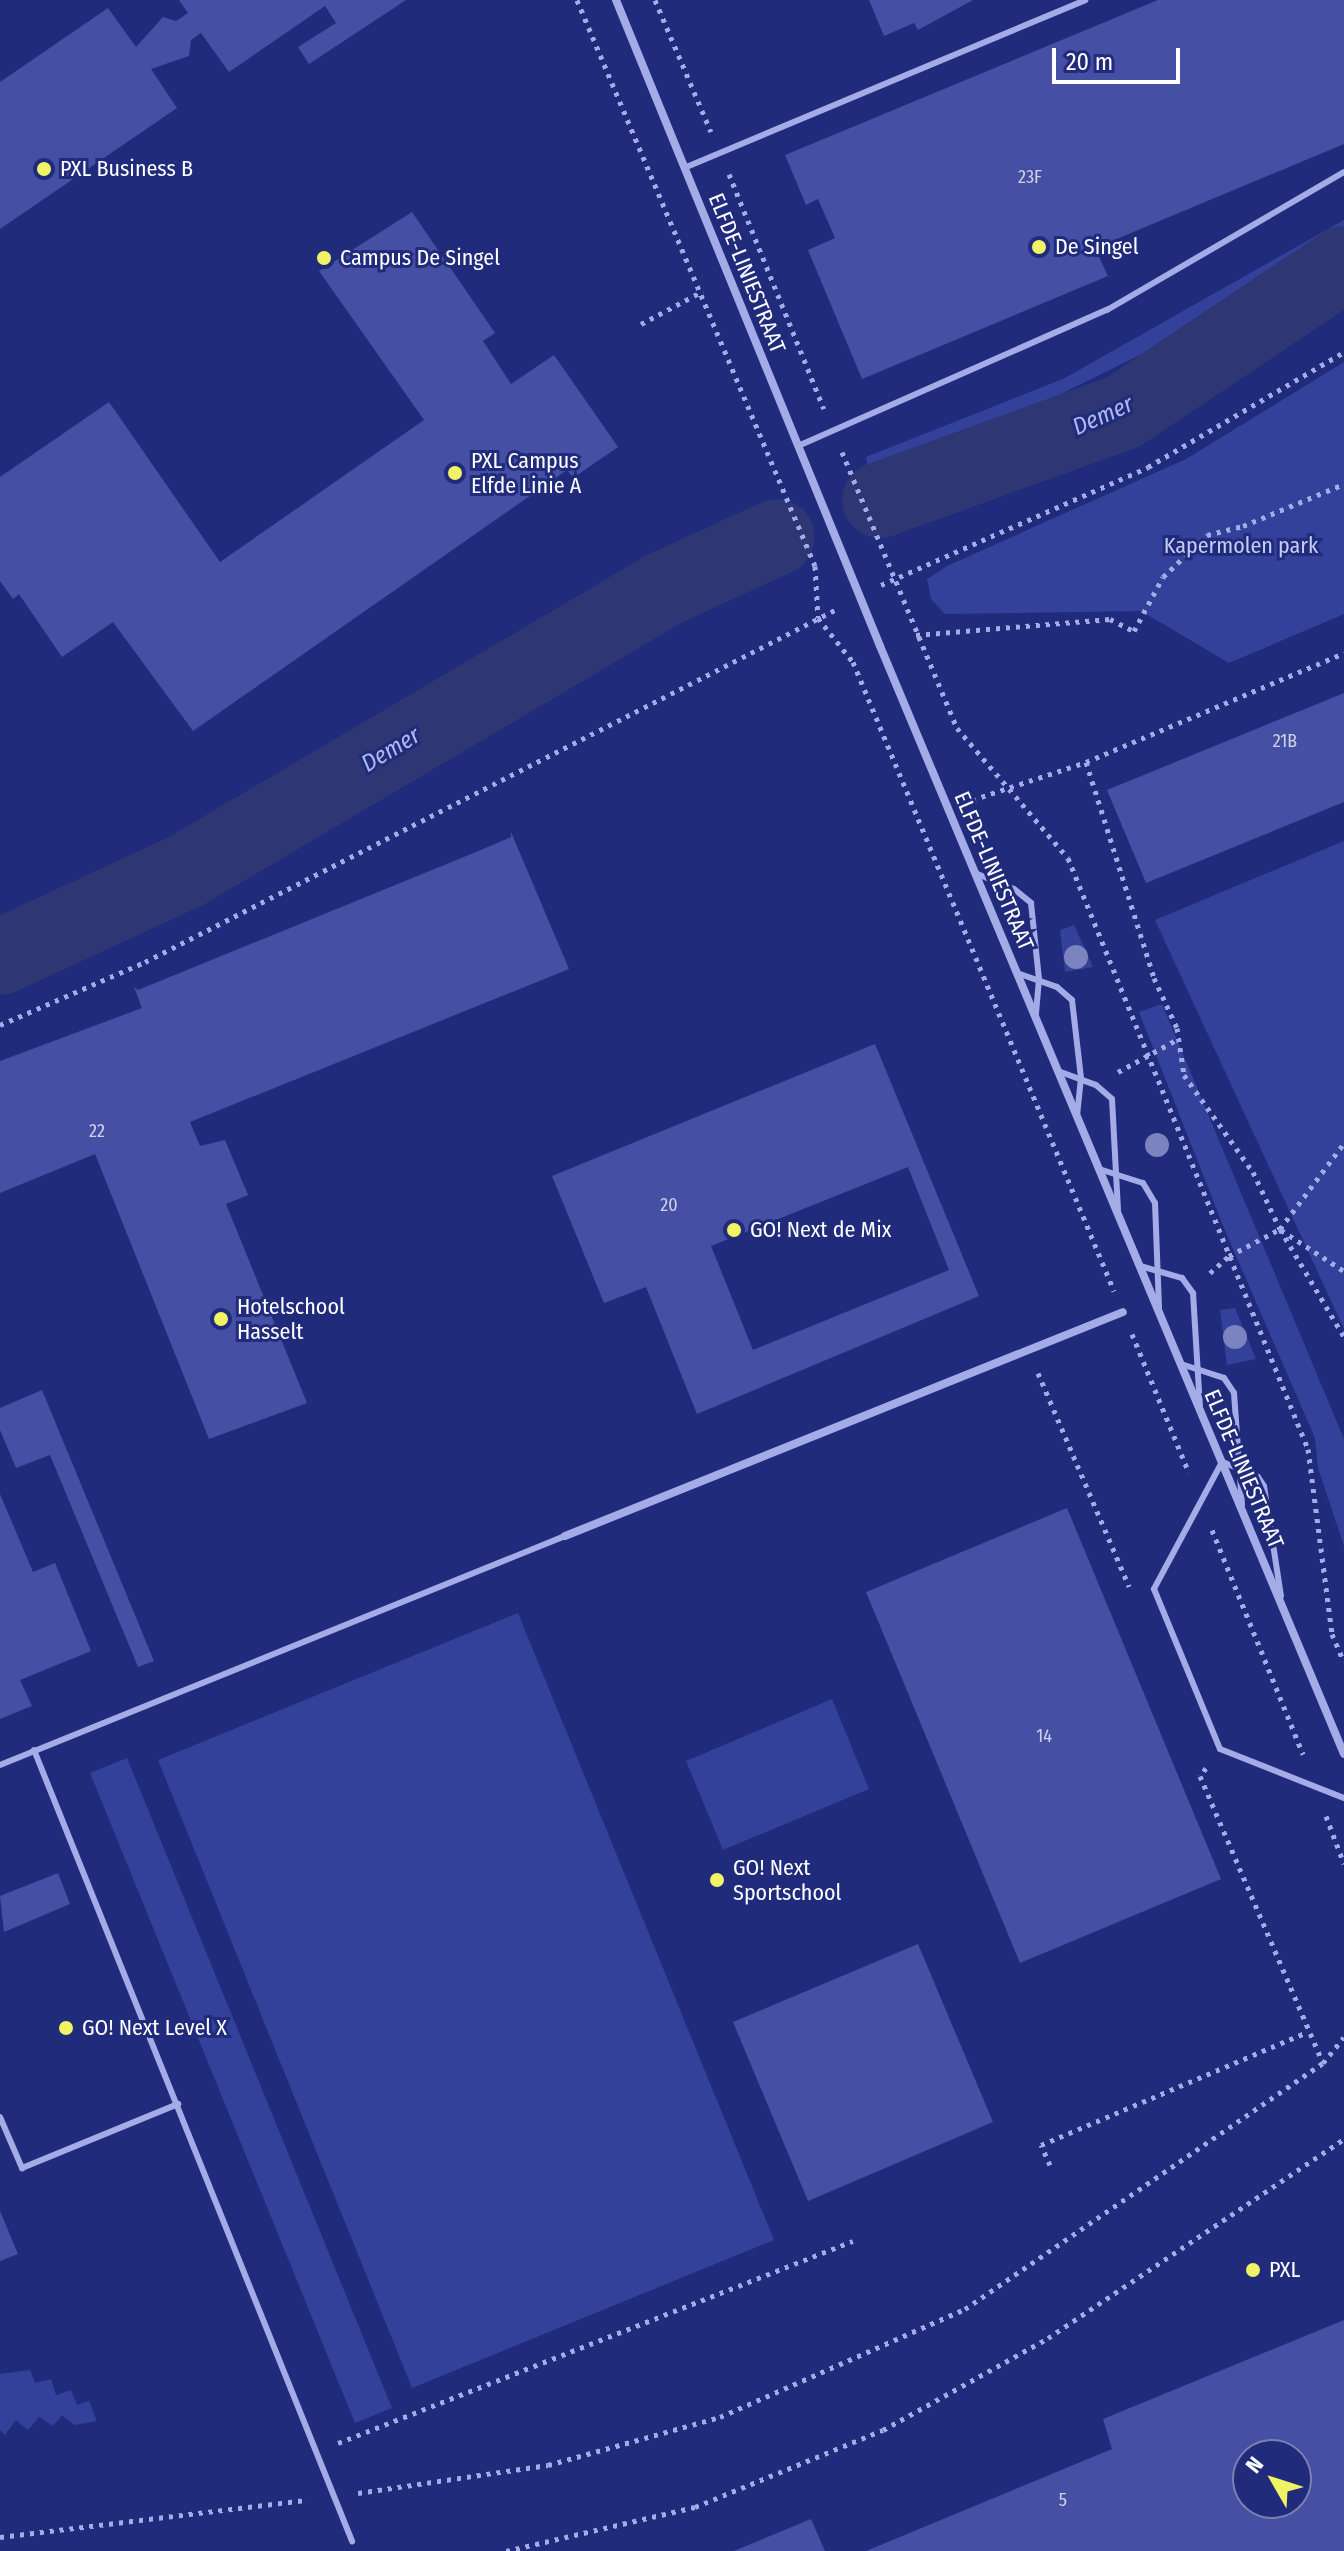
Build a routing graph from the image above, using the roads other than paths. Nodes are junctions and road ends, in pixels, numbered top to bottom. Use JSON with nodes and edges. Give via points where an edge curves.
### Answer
{"nodes":[{"id":1,"x":616,"y":0,"type":"edge"},
{"id":2,"x":1085,"y":0,"type":"edge"},
{"id":3,"x":684,"y":168,"type":"junction"},
{"id":4,"x":1344,"y":172,"type":"edge"},
{"id":5,"x":798,"y":446,"type":"junction"},
{"id":6,"x":975,"y":873,"type":"junction"},
{"id":7,"x":1017,"y":973,"type":"junction"},
{"id":8,"x":1039,"y":979,"type":"junction"},
{"id":9,"x":1036,"y":1017,"type":"junction"},
{"id":10,"x":1058,"y":1071,"type":"junction"},
{"id":11,"x":1081,"y":1078,"type":"junction"},
{"id":12,"x":1077,"y":1115,"type":"junction"},
{"id":13,"x":1099,"y":1169,"type":"junction"},
{"id":14,"x":1116,"y":1174,"type":"junction"},
{"id":15,"x":1118,"y":1213,"type":"junction"},
{"id":16,"x":1140,"y":1266,"type":"junction"},
{"id":17,"x":1158,"y":1271,"type":"junction"},
{"id":18,"x":1159,"y":1311,"type":"junction"},
{"id":19,"x":1123,"y":1312,"type":"road end"},
{"id":20,"x":1181,"y":1364,"type":"junction"},
{"id":21,"x":1201,"y":1371,"type":"junction"},
{"id":22,"x":1200,"y":1410,"type":"junction"},
{"id":23,"x":1222,"y":1462,"type":"junction"},
{"id":24,"x":1243,"y":1470,"type":"junction"},
{"id":25,"x":1242,"y":1508,"type":"junction"},
{"id":26,"x":565,"y":1536,"type":"joint"},
{"id":27,"x":1282,"y":1606,"type":"junction"},
{"id":28,"x":34,"y":1750,"type":"junction"},
{"id":29,"x":1344,"y":1754,"type":"edge"},
{"id":30,"x":0,"y":1765,"type":"edge"},
{"id":31,"x":1344,"y":1798,"type":"edge"},
{"id":32,"x":178,"y":2104,"type":"junction"},
{"id":33,"x":0,"y":2117,"type":"edge"},
{"id":34,"x":352,"y":2541,"type":"dead end"}],
"edges":[{"from":1,"to":3,"type":"street","name":"ELFDE-LINIESTRAAT"},
{"from":2,"to":3,"type":"lane"},
{"from":3,"to":5,"type":"street","name":"ELFDE-LINIESTRAAT"},
{"from":4,"to":5,"type":"lane","via":[[1107,310]]},
{"from":5,"to":6,"type":"street","name":"ELFDE-LINIESTRAAT"},
{"from":6,"to":7,"type":"street","name":"ELFDE-LINIESTRAAT"},
{"from":6,"to":8,"type":"lane","via":[[1014,889],[1031,903]]},
{"from":7,"to":8,"type":"lane"},
{"from":7,"to":9,"type":"street","name":"ELFDE-LINIESTRAAT"},
{"from":8,"to":9,"type":"lane"},
{"from":8,"to":11,"type":"lane","via":[[1072,1000]]},
{"from":9,"to":10,"type":"street","name":"ELFDE-LINIESTRAAT"},
{"from":10,"to":11,"type":"lane"},
{"from":10,"to":12,"type":"street","name":"ELFDE-LINIESTRAAT"},
{"from":11,"to":12,"type":"lane"},
{"from":11,"to":14,"type":"lane","via":[[1112,1099]]},
{"from":12,"to":13,"type":"street","name":"ELFDE-LINIESTRAAT"},
{"from":13,"to":14,"type":"lane"},
{"from":13,"to":15,"type":"street","name":"ELFDE-LINIESTRAAT"},
{"from":14,"to":15,"type":"lane"},
{"from":14,"to":17,"type":"lane","via":[[1143,1183],[1155,1203]]},
{"from":15,"to":16,"type":"street","name":"ELFDE-LINIESTRAAT"},
{"from":16,"to":17,"type":"lane"},
{"from":16,"to":18,"type":"street","name":"ELFDE-LINIESTRAAT"},
{"from":17,"to":18,"type":"lane"},
{"from":17,"to":21,"type":"lane","via":[[1182,1278],[1193,1293]]},
{"from":18,"to":20,"type":"street","name":"ELFDE-LINIESTRAAT"},
{"from":19,"to":26,"type":"street"},
{"from":20,"to":21,"type":"lane"},
{"from":20,"to":22,"type":"street","name":"ELFDE-LINIESTRAAT"},
{"from":21,"to":22,"type":"lane"},
{"from":21,"to":24,"type":"lane","via":[[1224,1378],[1234,1393]]},
{"from":22,"to":23,"type":"street","name":"ELFDE-LINIESTRAAT"},
{"from":23,"to":24,"type":"lane"},
{"from":23,"to":25,"type":"street","name":"ELFDE-LINIESTRAAT"},
{"from":23,"to":31,"type":"lane","via":[[1154,1589],[1220,1749]]},
{"from":24,"to":25,"type":"lane"},
{"from":24,"to":27,"type":"lane","via":[[1264,1486]]},
{"from":25,"to":27,"type":"street","name":"ELFDE-LINIESTRAAT"},
{"from":26,"to":28,"type":"lane"},
{"from":27,"to":29,"type":"street","name":"ELFDE-LINIESTRAAT"},
{"from":28,"to":30,"type":"lane"},
{"from":28,"to":32,"type":"lane"},
{"from":32,"to":33,"type":"lane","via":[[22,2168]]},
{"from":32,"to":34,"type":"lane"}]}
